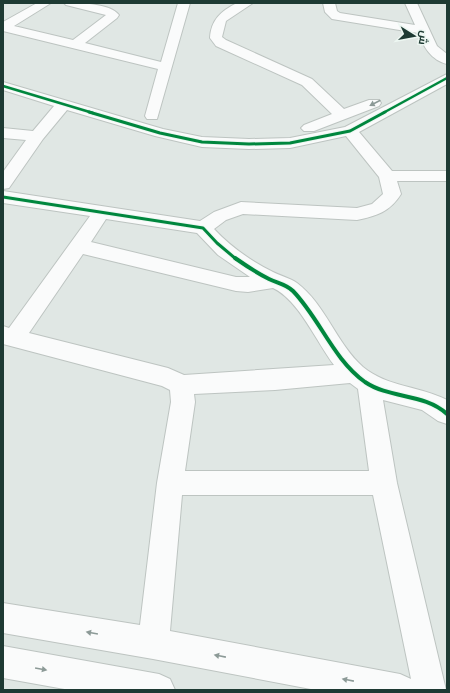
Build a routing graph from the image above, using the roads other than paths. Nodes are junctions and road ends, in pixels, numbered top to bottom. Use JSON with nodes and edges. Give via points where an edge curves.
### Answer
{"nodes":[{"id":1,"x":45,"y":3,"type":"edge"},
{"id":2,"x":70,"y":3,"type":"edge"},
{"id":3,"x":184,"y":3,"type":"edge"},
{"id":4,"x":247,"y":3,"type":"edge"},
{"id":5,"x":329,"y":3,"type":"edge"},
{"id":6,"x":411,"y":3,"type":"edge"},
{"id":7,"x":3,"y":27,"type":"edge"},
{"id":8,"x":423,"y":30,"type":"junction"},
{"id":9,"x":75,"y":45,"type":"junction"},
{"id":10,"x":447,"y":60,"type":"edge"},
{"id":11,"x":166,"y":67,"type":"junction"},
{"id":12,"x":447,"y":67,"type":"edge"},
{"id":13,"x":3,"y":73,"type":"edge"},
{"id":14,"x":447,"y":78,"type":"edge"},
{"id":15,"x":3,"y":86,"type":"edge"},
{"id":16,"x":64,"y":104,"type":"junction"},
{"id":17,"x":162,"y":118,"type":"junction"},
{"id":18,"x":346,"y":124,"type":"junction"},
{"id":19,"x":4,"y":133,"type":"edge"},
{"id":20,"x":37,"y":136,"type":"junction"},
{"id":21,"x":387,"y":176,"type":"junction"},
{"id":22,"x":447,"y":176,"type":"edge"},
{"id":23,"x":3,"y":184,"type":"edge"},
{"id":24,"x":3,"y":197,"type":"edge"},
{"id":25,"x":102,"y":212,"type":"junction"},
{"id":26,"x":203,"y":228,"type":"junction"},
{"id":27,"x":78,"y":246,"type":"junction"},
{"id":28,"x":274,"y":281,"type":"junction"},
{"id":29,"x":9,"y":337,"type":"edge"},
{"id":30,"x":361,"y":378,"type":"junction"},
{"id":31,"x":181,"y":385,"type":"junction"},
{"id":32,"x":446,"y":411,"type":"edge"},
{"id":33,"x":170,"y":483,"type":"junction"},
{"id":34,"x":384,"y":483,"type":"junction"},
{"id":35,"x":3,"y":618,"type":"edge"},
{"id":36,"x":153,"y":643,"type":"junction"},
{"id":37,"x":3,"y":662,"type":"edge"},
{"id":38,"x":159,"y":690,"type":"edge"},
{"id":39,"x":400,"y":690,"type":"edge"},
{"id":40,"x":430,"y":690,"type":"edge"}],
"edges":[{"from":1,"to":7,"type":"street"},
{"from":2,"to":9,"type":"street","via":[[110,12],[113,15]]},
{"from":3,"to":11,"type":"street"},
{"from":4,"to":18,"type":"street","via":[[222,17],[216,26],[216,38],[221,43],[307,82]]},
{"from":5,"to":8,"type":"street","via":[[331,12],[336,16]]},
{"from":6,"to":8,"type":"street"},
{"from":7,"to":9,"type":"street"},
{"from":8,"to":10,"type":"street","via":[[431,48]]},
{"from":9,"to":11,"type":"street"},
{"from":11,"to":17,"type":"street"},
{"from":12,"to":18,"type":"street","one_way":true,"via":[[365,108]]},
{"from":13,"to":17,"type":"street"},
{"from":14,"to":18,"type":"street"},
{"from":15,"to":16,"type":"street"},
{"from":16,"to":18,"type":"street","via":[[160,133],[202,142],[290,143]]},
{"from":16,"to":20,"type":"street"},
{"from":17,"to":18,"type":"street","via":[[242,132],[272,132]]},
{"from":18,"to":21,"type":"street"},
{"from":19,"to":20,"type":"street"},
{"from":20,"to":23,"type":"street"},
{"from":21,"to":22,"type":"street"},
{"from":21,"to":26,"type":"street","via":[[392,194],[385,205],[372,211],[357,214],[241,208],[220,216]]},
{"from":24,"to":25,"type":"street"},
{"from":25,"to":26,"type":"street"},
{"from":25,"to":27,"type":"street"},
{"from":26,"to":28,"type":"street","via":[[215,243],[237,261]]},
{"from":27,"to":28,"type":"street","via":[[236,284]]},
{"from":27,"to":29,"type":"street"},
{"from":28,"to":30,"type":"street","via":[[291,289]]},
{"from":29,"to":31,"type":"street","via":[[168,378]]},
{"from":30,"to":31,"type":"street"},
{"from":30,"to":32,"type":"street","via":[[388,392],[434,403]]},
{"from":30,"to":34,"type":"street"},
{"from":31,"to":33,"type":"street","via":[[183,402]]},
{"from":33,"to":34,"type":"street"},
{"from":33,"to":36,"type":"street"},
{"from":34,"to":40,"type":"street"},
{"from":36,"to":35,"type":"street","one_way":true},
{"from":39,"to":36,"type":"street","one_way":true},
{"from":37,"to":38,"type":"street","one_way":true}]}
